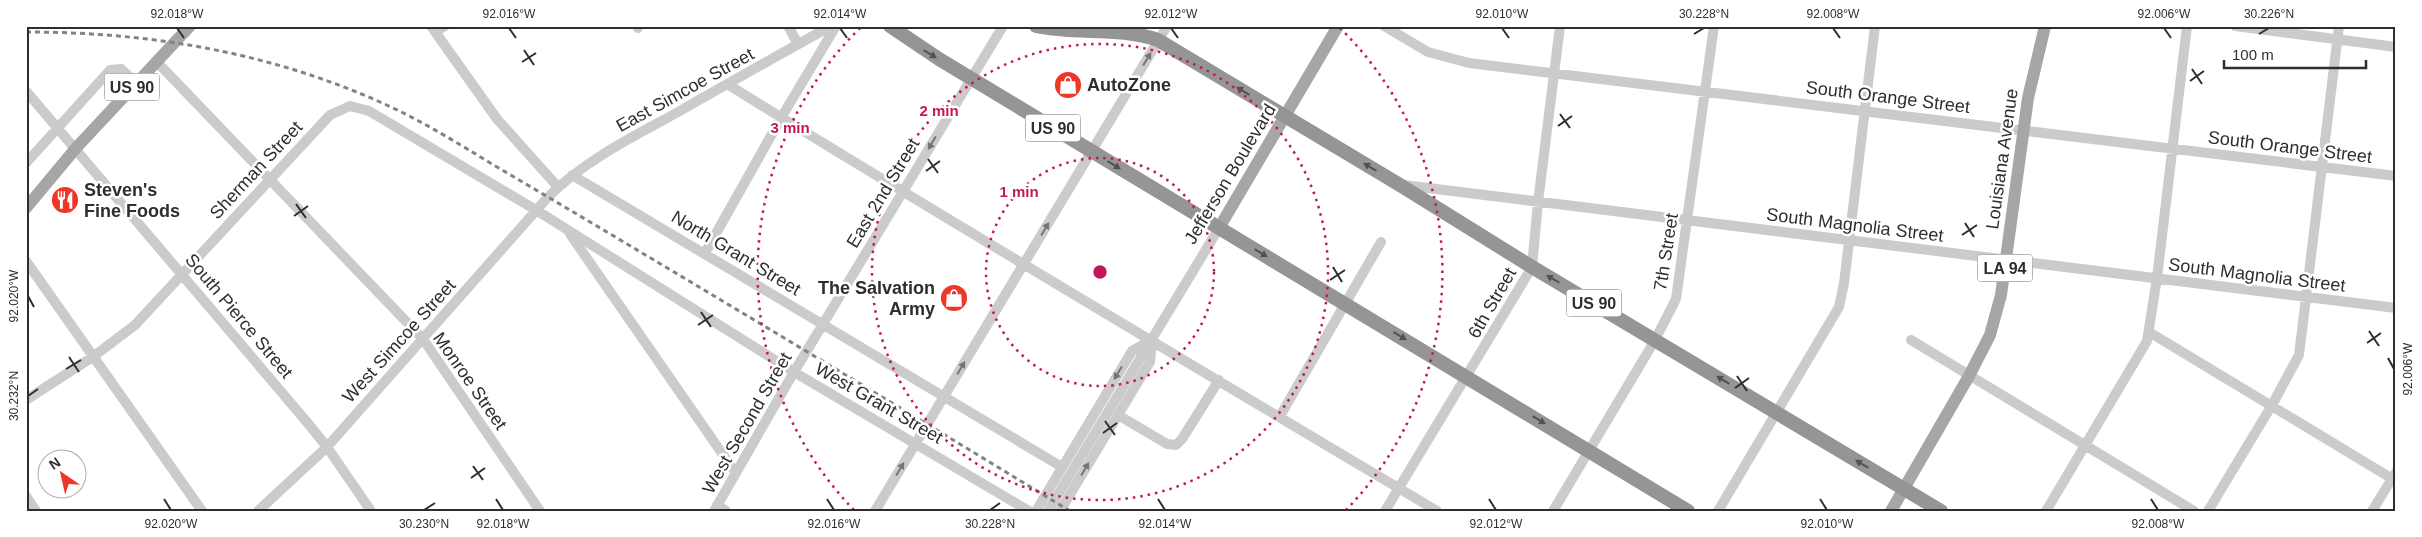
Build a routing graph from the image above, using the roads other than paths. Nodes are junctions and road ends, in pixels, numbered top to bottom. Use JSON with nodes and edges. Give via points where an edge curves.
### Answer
{"nodes":[{"id":1,"x":190,"y":26,"type":"edge"},
{"id":2,"x":445,"y":26,"type":"edge"},
{"id":3,"x":788,"y":26,"type":"edge"},
{"id":4,"x":831,"y":26,"type":"edge"},
{"id":5,"x":836,"y":26,"type":"edge"},
{"id":6,"x":890,"y":26,"type":"edge"},
{"id":7,"x":1003,"y":26,"type":"edge"},
{"id":8,"x":1036,"y":26,"type":"edge"},
{"id":9,"x":1167,"y":26,"type":"edge"},
{"id":10,"x":1338,"y":26,"type":"edge"},
{"id":11,"x":1384,"y":26,"type":"edge"},
{"id":12,"x":1560,"y":26,"type":"edge"},
{"id":13,"x":1714,"y":26,"type":"edge"},
{"id":14,"x":1875,"y":26,"type":"edge"},
{"id":15,"x":2045,"y":26,"type":"edge"},
{"id":16,"x":2186,"y":26,"type":"edge"},
{"id":17,"x":2235,"y":26,"type":"edge"},
{"id":18,"x":2339,"y":26,"type":"edge"},
{"id":19,"x":433,"y":29,"type":"edge"},
{"id":20,"x":2338,"y":39,"type":"junction"},
{"id":21,"x":1158,"y":40,"type":"junction"},
{"id":22,"x":798,"y":44,"type":"junction"},
{"id":23,"x":2396,"y":46,"type":"edge"},
{"id":24,"x":156,"y":61,"type":"junction"},
{"id":25,"x":1554,"y":72,"type":"junction"},
{"id":26,"x":971,"y":78,"type":"junction"},
{"id":27,"x":136,"y":83,"type":"junction"},
{"id":28,"x":727,"y":84,"type":"junction"},
{"id":29,"x":26,"y":91,"type":"edge"},
{"id":30,"x":1706,"y":91,"type":"junction"},
{"id":31,"x":1865,"y":111,"type":"junction"},
{"id":32,"x":1285,"y":115,"type":"junction"},
{"id":33,"x":781,"y":118,"type":"junction"},
{"id":34,"x":58,"y":126,"type":"junction"},
{"id":35,"x":2022,"y":130,"type":"junction"},
{"id":36,"x":76,"y":148,"type":"junction"},
{"id":37,"x":2172,"y":149,"type":"junction"},
{"id":38,"x":1092,"y":151,"type":"junction"},
{"id":39,"x":26,"y":163,"type":"edge"},
{"id":40,"x":2321,"y":166,"type":"junction"},
{"id":41,"x":572,"y":175,"type":"junction"},
{"id":42,"x":2396,"y":176,"type":"edge"},
{"id":43,"x":269,"y":180,"type":"junction"},
{"id":44,"x":1400,"y":185,"type":"junction"},
{"id":45,"x":558,"y":187,"type":"junction"},
{"id":46,"x":902,"y":193,"type":"junction"},
{"id":47,"x":1538,"y":202,"type":"junction"},
{"id":48,"x":26,"y":208,"type":"edge"},
{"id":49,"x":536,"y":210,"type":"junction"},
{"id":50,"x":1688,"y":220,"type":"junction"},
{"id":51,"x":1219,"y":228,"type":"junction"},
{"id":52,"x":568,"y":231,"type":"junction"},
{"id":53,"x":1849,"y":240,"type":"junction"},
{"id":54,"x":1381,"y":242,"type":"dead end"},
{"id":55,"x":705,"y":254,"type":"junction"},
{"id":56,"x":2006,"y":260,"type":"junction"},
{"id":57,"x":26,"y":261,"type":"edge"},
{"id":58,"x":1024,"y":263,"type":"junction"},
{"id":59,"x":1532,"y":267,"type":"junction"},
{"id":60,"x":182,"y":273,"type":"junction"},
{"id":61,"x":2157,"y":278,"type":"junction"},
{"id":62,"x":2306,"y":297,"type":"junction"},
{"id":63,"x":1345,"y":303,"type":"junction"},
{"id":64,"x":2396,"y":308,"type":"edge"},
{"id":65,"x":823,"y":324,"type":"junction"},
{"id":66,"x":2149,"y":332,"type":"junction"},
{"id":67,"x":422,"y":339,"type":"junction"},
{"id":68,"x":1152,"y":340,"type":"junction"},
{"id":69,"x":1655,"y":340,"type":"junction"},
{"id":70,"x":1911,"y":340,"type":"dead end"},
{"id":71,"x":807,"y":352,"type":"joint"},
{"id":72,"x":94,"y":356,"type":"junction"},
{"id":73,"x":794,"y":372,"type":"junction"},
{"id":74,"x":1969,"y":376,"type":"junction"},
{"id":75,"x":1467,"y":377,"type":"junction"},
{"id":76,"x":1219,"y":380,"type":"junction"},
{"id":77,"x":945,"y":396,"type":"junction"},
{"id":78,"x":26,"y":400,"type":"edge"},
{"id":79,"x":2272,"y":405,"type":"junction"},
{"id":80,"x":1777,"y":412,"type":"junction"},
{"id":81,"x":1118,"y":415,"type":"junction"},
{"id":82,"x":1280,"y":416,"type":"junction"},
{"id":83,"x":916,"y":443,"type":"junction"},
{"id":84,"x":2085,"y":444,"type":"junction"},
{"id":85,"x":327,"y":447,"type":"junction"},
{"id":86,"x":1589,"y":451,"type":"junction"},
{"id":87,"x":1062,"y":467,"type":"junction"},
{"id":88,"x":735,"y":472,"type":"junction"},
{"id":89,"x":2394,"y":477,"type":"edge"},
{"id":90,"x":1399,"y":488,"type":"junction"},
{"id":91,"x":1904,"y":489,"type":"junction"},
{"id":92,"x":26,"y":496,"type":"edge"},
{"id":93,"x":719,"y":509,"type":"edge"},
{"id":94,"x":36,"y":511,"type":"edge"},
{"id":95,"x":202,"y":511,"type":"edge"},
{"id":96,"x":258,"y":511,"type":"edge"},
{"id":97,"x":372,"y":511,"type":"edge"},
{"id":98,"x":540,"y":511,"type":"edge"},
{"id":99,"x":875,"y":511,"type":"edge"},
{"id":100,"x":1029,"y":511,"type":"edge"},
{"id":101,"x":1036,"y":511,"type":"edge"},
{"id":102,"x":1048,"y":511,"type":"edge"},
{"id":103,"x":1060,"y":511,"type":"edge"},
{"id":104,"x":1385,"y":511,"type":"edge"},
{"id":105,"x":1437,"y":511,"type":"edge"},
{"id":106,"x":1552,"y":511,"type":"edge"},
{"id":107,"x":1688,"y":511,"type":"edge"},
{"id":108,"x":1718,"y":511,"type":"edge"},
{"id":109,"x":1891,"y":511,"type":"edge"},
{"id":110,"x":1940,"y":511,"type":"edge"},
{"id":111,"x":2046,"y":511,"type":"edge"},
{"id":112,"x":2194,"y":511,"type":"edge"},
{"id":113,"x":2208,"y":511,"type":"edge"},
{"id":114,"x":2372,"y":511,"type":"edge"}],
"edges":[{"from":1,"to":24,"type":"main road","number":"US 90"},
{"from":2,"to":19,"type":"street"},
{"from":3,"to":22,"type":"street"},
{"from":4,"to":22,"type":"street","name":"East Simcoe Street"},
{"from":5,"to":33,"type":"street"},
{"from":6,"to":26,"type":"highway","number":"US 90","one_way":true},
{"from":7,"to":26,"type":"street","name":"East 2nd Street"},
{"from":8,"to":21,"type":"highway","number":"US 90","via":[[1125,32]]},
{"from":9,"to":21,"type":"street"},
{"from":10,"to":32,"type":"main road","name":"Jefferson Boulevard"},
{"from":11,"to":25,"type":"street","name":"South Orange Street","via":[[1412,44],[1440,56],[1469,63]]},
{"from":12,"to":25,"type":"street","name":"6th Street"},
{"from":13,"to":30,"type":"street","name":"7th Street"},
{"from":14,"to":31,"type":"street"},
{"from":15,"to":35,"type":"main road","name":"Louisiana Avenue","number":"LA 94"},
{"from":16,"to":37,"type":"street"},
{"from":17,"to":20,"type":"street"},
{"from":18,"to":20,"type":"street"},
{"from":19,"to":45,"type":"street","via":[[497,119]]},
{"from":20,"to":23,"type":"street"},
{"from":20,"to":40,"type":"street"},
{"from":32,"to":21,"type":"highway","number":"US 90","one_way":true},
{"from":38,"to":21,"type":"street","one_way":true},
{"from":22,"to":28,"type":"street","name":"East Simcoe Street"},
{"from":24,"to":27,"type":"main road","number":"US 90"},
{"from":24,"to":43,"type":"street","name":"Monroe Street"},
{"from":25,"to":30,"type":"street","name":"South Orange Street"},
{"from":25,"to":47,"type":"street","name":"6th Street"},
{"from":26,"to":38,"type":"highway","number":"US 90"},
{"from":26,"to":46,"type":"street","name":"East 2nd Street","one_way":true},
{"from":27,"to":34,"type":"street","via":[[121,69],[110,70]]},
{"from":27,"to":36,"type":"main road","number":"US 90"},
{"from":28,"to":33,"type":"street"},
{"from":28,"to":41,"type":"street","name":"East Simcoe Street"},
{"from":29,"to":34,"type":"street","name":"South Pierce Street"},
{"from":30,"to":31,"type":"street","name":"South Orange Street"},
{"from":30,"to":50,"type":"street","name":"7th Street"},
{"from":31,"to":35,"type":"street","name":"South Orange Street"},
{"from":31,"to":53,"type":"street"},
{"from":44,"to":32,"type":"highway","number":"US 90","one_way":true},
{"from":32,"to":51,"type":"main road","name":"Jefferson Boulevard"},
{"from":33,"to":46,"type":"street"},
{"from":33,"to":55,"type":"street"},
{"from":34,"to":36,"type":"street","name":"South Pierce Street"},
{"from":34,"to":39,"type":"street"},
{"from":35,"to":37,"type":"street","name":"South Orange Street"},
{"from":35,"to":56,"type":"main road","name":"Louisiana Avenue","number":"LA 94"},
{"from":36,"to":48,"type":"main road","number":"US 90"},
{"from":36,"to":60,"type":"street","name":"South Pierce Street"},
{"from":37,"to":40,"type":"street","name":"South Orange Street"},
{"from":37,"to":61,"type":"street"},
{"from":38,"to":51,"type":"highway","number":"US 90","one_way":true},
{"from":58,"to":38,"type":"street","one_way":true},
{"from":40,"to":42,"type":"street","name":"South Orange Street"},
{"from":40,"to":62,"type":"street"},
{"from":41,"to":45,"type":"street","name":"East Simcoe Street"},
{"from":41,"to":55,"type":"street","name":"North Grant Street"},
{"from":43,"to":49,"type":"street","name":"Sherman Street","via":[[330,115],[350,106],[369,111]]},
{"from":43,"to":60,"type":"street","name":"Sherman Street"},
{"from":43,"to":67,"type":"street","name":"Monroe Street"},
{"from":44,"to":47,"type":"street","name":"South Magnolia Street"},
{"from":44,"to":59,"type":"highway","number":"US 90"},
{"from":45,"to":49,"type":"street","name":"West Simcoe Street"},
{"from":46,"to":58,"type":"street"},
{"from":46,"to":65,"type":"street","name":"East 2nd Street"},
{"from":47,"to":50,"type":"street","name":"South Magnolia Street"},
{"from":47,"to":59,"type":"street","name":"6th Street"},
{"from":49,"to":52,"type":"street","name":"West Grant Street"},
{"from":49,"to":67,"type":"street","name":"West Simcoe Street"},
{"from":50,"to":53,"type":"street","name":"South Magnolia Street"},
{"from":50,"to":69,"type":"street","name":"7th Street","via":[[1679,292]]},
{"from":51,"to":63,"type":"highway","number":"US 90","one_way":true},
{"from":51,"to":68,"type":"street","name":"Jefferson Boulevard"},
{"from":52,"to":73,"type":"street","name":"West Grant Street"},
{"from":52,"to":88,"type":"street"},
{"from":53,"to":56,"type":"street","name":"South Magnolia Street"},
{"from":53,"to":80,"type":"street","via":[[1839,307]]},
{"from":54,"to":63,"type":"street"},
{"from":55,"to":65,"type":"street","name":"North Grant Street"},
{"from":56,"to":61,"type":"street","name":"South Magnolia Street"},
{"from":56,"to":74,"type":"main road","name":"Louisiana Avenue","number":"LA 94","via":[[1993,326]]},
{"from":57,"to":72,"type":"street"},
{"from":58,"to":68,"type":"street"},
{"from":77,"to":58,"type":"street","one_way":true},
{"from":69,"to":59,"type":"highway","number":"US 90","one_way":true},
{"from":59,"to":75,"type":"street","name":"6th Street"},
{"from":60,"to":72,"type":"street","name":"Sherman Street","via":[[136,325]]},
{"from":60,"to":85,"type":"street","name":"South Pierce Street"},
{"from":61,"to":62,"type":"street","name":"South Magnolia Street"},
{"from":61,"to":66,"type":"street"},
{"from":62,"to":64,"type":"street","name":"South Magnolia Street"},
{"from":62,"to":79,"type":"street","via":[[2299,355]]},
{"from":63,"to":75,"type":"highway","number":"US 90","one_way":true},
{"from":63,"to":82,"type":"street"},
{"from":65,"to":71,"type":"street","name":"East 2nd Street"},
{"from":65,"to":77,"type":"street","name":"North Grant Street"},
{"from":66,"to":79,"type":"street"},
{"from":66,"to":84,"type":"street","via":[[2142,351]]},
{"from":67,"to":85,"type":"street","name":"West Simcoe Street"},
{"from":67,"to":98,"type":"street","name":"Monroe Street"},
{"from":68,"to":76,"type":"street"},
{"from":68,"to":81,"type":"street","name":"Jefferson Boulevard","via":[[1150,362]]},
{"from":68,"to":87,"type":"street","name":"Jefferson Boulevard","one_way":true,"via":[[1132,351]]},
{"from":68,"to":102,"type":"street","name":"Jefferson Boulevard"},
{"from":80,"to":69,"type":"highway","number":"US 90","one_way":true},
{"from":69,"to":86,"type":"street","name":"7th Street"},
{"from":70,"to":74,"type":"street"},
{"from":71,"to":73,"type":"street","name":"West Second Street"},
{"from":72,"to":78,"type":"street","name":"Sherman Street"},
{"from":72,"to":95,"type":"street"},
{"from":73,"to":83,"type":"street","name":"West Grant Street"},
{"from":73,"to":88,"type":"street","name":"West Second Street"},
{"from":74,"to":84,"type":"street"},
{"from":74,"to":91,"type":"main road","name":"Louisiana Avenue","number":"LA 94"},
{"from":75,"to":86,"type":"highway","number":"US 90","one_way":true},
{"from":75,"to":90,"type":"street","name":"6th Street"},
{"from":76,"to":81,"type":"street","via":[[1176,445],[1167,444]]},
{"from":76,"to":82,"type":"street"},
{"from":77,"to":83,"type":"street"},
{"from":77,"to":87,"type":"street","name":"North Grant Street"},
{"from":79,"to":89,"type":"street"},
{"from":79,"to":113,"type":"street"},
{"from":91,"to":80,"type":"highway","number":"US 90","one_way":true},
{"from":80,"to":108,"type":"street"},
{"from":103,"to":81,"type":"street","name":"Jefferson Boulevard","one_way":true},
{"from":82,"to":90,"type":"street"},
{"from":99,"to":83,"type":"street","one_way":true},
{"from":83,"to":100,"type":"street","name":"West Grant Street"},
{"from":84,"to":111,"type":"street"},
{"from":84,"to":112,"type":"street"},
{"from":85,"to":96,"type":"street","name":"West Simcoe Street"},
{"from":85,"to":97,"type":"street","name":"South Pierce Street"},
{"from":86,"to":106,"type":"street","name":"7th Street"},
{"from":86,"to":107,"type":"highway","number":"US 90"},
{"from":87,"to":101,"type":"street","name":"Jefferson Boulevard"},
{"from":88,"to":93,"type":"street","name":"West Second Street"},
{"from":89,"to":114,"type":"street"},
{"from":90,"to":104,"type":"street","name":"6th Street"},
{"from":90,"to":105,"type":"street"},
{"from":91,"to":109,"type":"main road","name":"Louisiana Avenue"},
{"from":91,"to":110,"type":"highway","number":"US 90"},
{"from":92,"to":94,"type":"street"}]}
